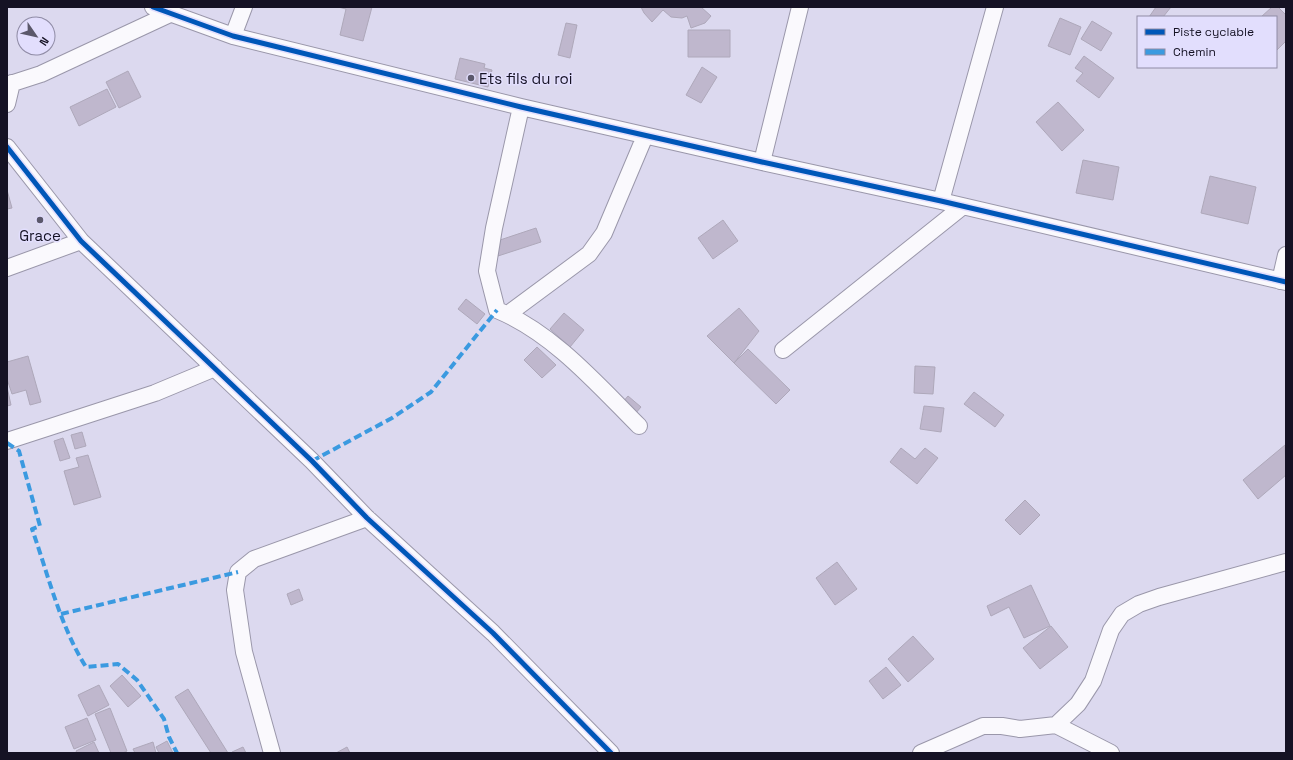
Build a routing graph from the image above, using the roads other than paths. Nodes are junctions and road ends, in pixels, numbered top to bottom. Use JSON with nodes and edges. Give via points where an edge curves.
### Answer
{"nodes":[{"id":1,"x":154,"y":7,"type":"edge"},
{"id":2,"x":244,"y":7,"type":"edge"},
{"id":3,"x":800,"y":7,"type":"edge"},
{"id":4,"x":995,"y":7,"type":"edge"},
{"id":5,"x":172,"y":13,"type":"junction"},
{"id":6,"x":232,"y":36,"type":"junction"},
{"id":7,"x":9,"y":84,"type":"edge"},
{"id":8,"x":7,"y":104,"type":"edge"},
{"id":9,"x":521,"y":107,"type":"junction"},
{"id":10,"x":644,"y":136,"type":"junction"},
{"id":11,"x":7,"y":147,"type":"edge"},
{"id":12,"x":762,"y":162,"type":"junction"},
{"id":13,"x":941,"y":201,"type":"junction"},
{"id":14,"x":962,"y":207,"type":"junction"},
{"id":15,"x":81,"y":241,"type":"junction"},
{"id":16,"x":1286,"y":255,"type":"edge"},
{"id":17,"x":7,"y":268,"type":"edge"},
{"id":18,"x":1283,"y":281,"type":"edge"},
{"id":19,"x":508,"y":314,"type":"junction"},
{"id":20,"x":783,"y":350,"type":"dead end"},
{"id":21,"x":215,"y":368,"type":"junction"},
{"id":22,"x":639,"y":426,"type":"dead end"},
{"id":23,"x":7,"y":441,"type":"edge"},
{"id":24,"x":367,"y":518,"type":"junction"},
{"id":25,"x":1286,"y":562,"type":"edge"},
{"id":26,"x":1056,"y":725,"type":"junction"},
{"id":27,"x":272,"y":753,"type":"edge"},
{"id":28,"x":611,"y":753,"type":"edge"},
{"id":29,"x":922,"y":753,"type":"edge"},
{"id":30,"x":1111,"y":753,"type":"edge"}],
"edges":[{"from":1,"to":5,"type":"street"},
{"from":2,"to":6,"type":"street"},
{"from":3,"to":12,"type":"street"},
{"from":4,"to":13,"type":"street"},
{"from":5,"to":6,"type":"street"},
{"from":5,"to":7,"type":"street","via":[[41,74]]},
{"from":6,"to":9,"type":"street"},
{"from":7,"to":8,"type":"street"},
{"from":9,"to":10,"type":"street"},
{"from":9,"to":19,"type":"street","via":[[494,228],[488,271],[497,310]]},
{"from":10,"to":12,"type":"street"},
{"from":10,"to":19,"type":"street","via":[[604,233],[589,254]]},
{"from":11,"to":15,"type":"street"},
{"from":12,"to":13,"type":"street"},
{"from":13,"to":14,"type":"street"},
{"from":14,"to":18,"type":"street"},
{"from":14,"to":20,"type":"street"},
{"from":15,"to":17,"type":"street"},
{"from":15,"to":21,"type":"street"},
{"from":16,"to":18,"type":"street"},
{"from":19,"to":22,"type":"street","via":[[541,334],[583,370]]},
{"from":21,"to":23,"type":"street","via":[[155,393]]},
{"from":21,"to":24,"type":"street"},
{"from":24,"to":27,"type":"street","via":[[254,559],[238,572],[235,590],[244,652]]},
{"from":24,"to":28,"type":"street","via":[[493,633]]},
{"from":25,"to":26,"type":"street","via":[[1159,597],[1122,614],[1111,630],[1093,680],[1078,704]]},
{"from":26,"to":29,"type":"street","via":[[1020,729],[983,726]]},
{"from":26,"to":30,"type":"street"}]}
